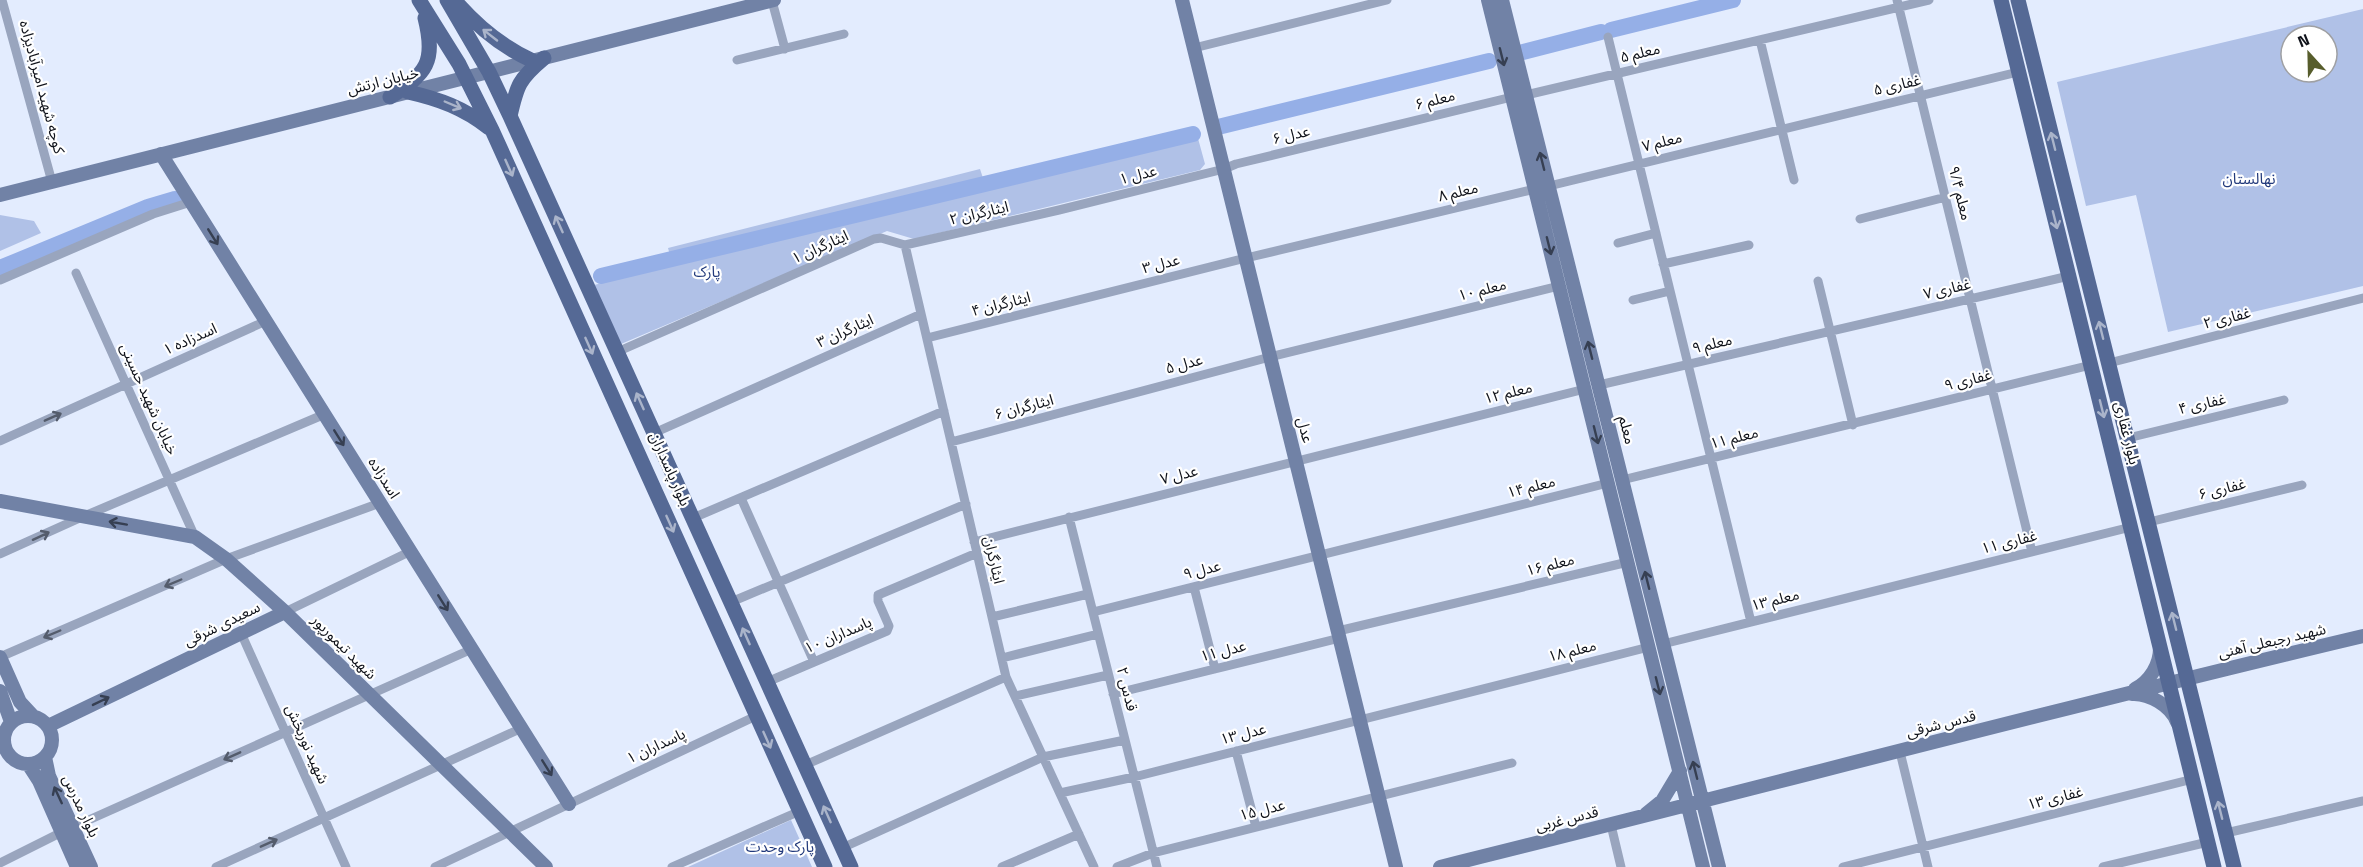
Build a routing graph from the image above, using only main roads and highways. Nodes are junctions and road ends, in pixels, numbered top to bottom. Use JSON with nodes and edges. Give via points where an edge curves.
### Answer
{"nodes":[{"id":1,"x":447,"y":0,"type":"edge"},
{"id":2,"x":454,"y":0,"type":"edge"},
{"id":3,"x":2001,"y":0,"type":"edge"},
{"id":4,"x":2018,"y":0,"type":"edge"},
{"id":5,"x":420,"y":2,"type":"edge"},
{"id":6,"x":408,"y":92,"type":"road end"},
{"id":7,"x":390,"y":97,"type":"road end"},
{"id":8,"x":510,"y":116,"type":"junction"},
{"id":9,"x":492,"y":130,"type":"junction"},
{"id":10,"x":825,"y":867,"type":"edge"},
{"id":11,"x":851,"y":867,"type":"edge"},
{"id":12,"x":2214,"y":867,"type":"edge"},
{"id":13,"x":2234,"y":867,"type":"edge"}],
"edges":[{"from":1,"to":8,"type":"main road","name":"بلوار پاسداران"},
{"from":8,"to":2,"type":"main road","one_way":true,"via":[[515,90],[538,59],[511,51],[477,25]]},
{"from":3,"to":12,"type":"main road","name":"بلوار غفاری","one_way":true},
{"from":13,"to":4,"type":"main road","name":"بلوار غفاری","one_way":true},
{"from":5,"to":7,"type":"main road","via":[[429,36],[428,60],[422,74]]},
{"from":5,"to":9,"type":"main road","name":"بلوار پاسداران"},
{"from":6,"to":9,"type":"main road","one_way":true,"via":[[456,106]]},
{"from":11,"to":8,"type":"main road","name":"بلوار پاسداران","one_way":true},
{"from":9,"to":10,"type":"main road","name":"بلوار پاسداران","one_way":true}]}
